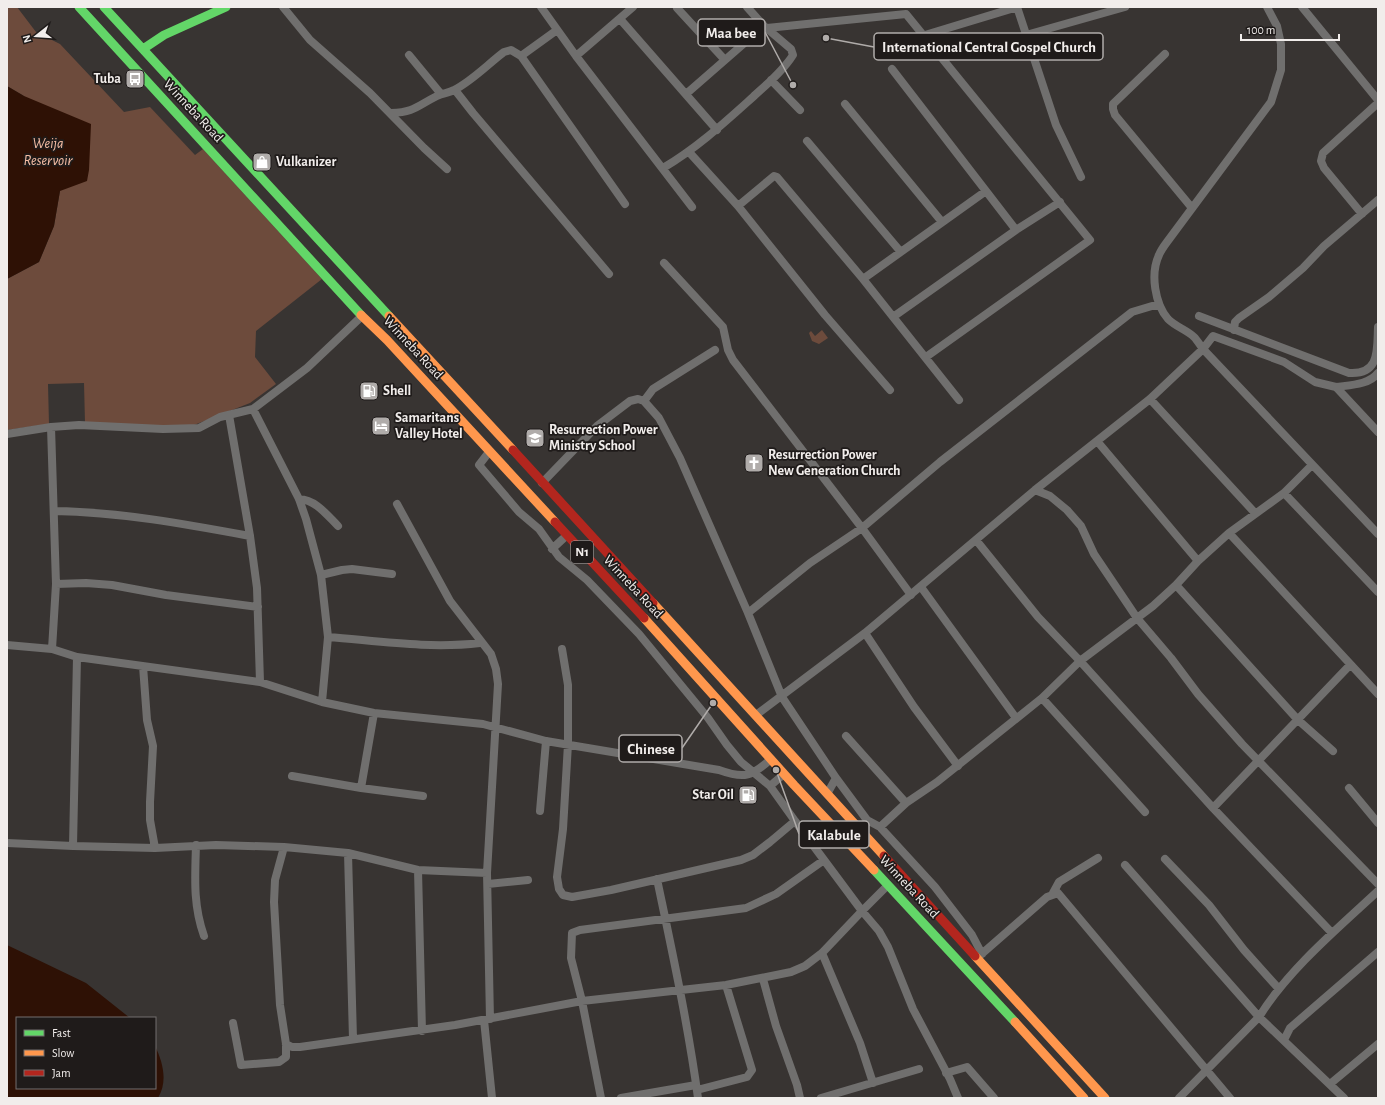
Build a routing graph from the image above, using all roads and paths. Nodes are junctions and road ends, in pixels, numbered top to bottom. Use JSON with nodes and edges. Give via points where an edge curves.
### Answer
{"nodes":[{"id":1,"x":79,"y":7,"type":"edge"},
{"id":2,"x":104,"y":7,"type":"edge"},
{"id":3,"x":226,"y":7,"type":"edge"},
{"id":4,"x":284,"y":7,"type":"edge"},
{"id":5,"x":633,"y":7,"type":"edge"},
{"id":6,"x":747,"y":7,"type":"edge"},
{"id":7,"x":1017,"y":7,"type":"edge"},
{"id":8,"x":1125,"y":7,"type":"edge"},
{"id":9,"x":1267,"y":7,"type":"edge"},
{"id":10,"x":1302,"y":7,"type":"edge"},
{"id":11,"x":543,"y":8,"type":"edge"},
{"id":12,"x":677,"y":8,"type":"dead end"},
{"id":13,"x":620,"y":19,"type":"junction"},
{"id":14,"x":766,"y":27,"type":"junction"},
{"id":15,"x":557,"y":30,"type":"junction"},
{"id":16,"x":925,"y":35,"type":"junction"},
{"id":17,"x":1026,"y":35,"type":"junction"},
{"id":18,"x":143,"y":49,"type":"junction"},
{"id":19,"x":1165,"y":54,"type":"dead end"},
{"id":20,"x":409,"y":55,"type":"dead end"},
{"id":21,"x":521,"y":56,"type":"junction"},
{"id":22,"x":576,"y":56,"type":"junction"},
{"id":23,"x":724,"y":59,"type":"junction"},
{"id":24,"x":892,"y":69,"type":"dead end"},
{"id":25,"x":771,"y":80,"type":"junction"},
{"id":26,"x":455,"y":90,"type":"junction"},
{"id":27,"x":441,"y":94,"type":"junction"},
{"id":28,"x":686,"y":94,"type":"junction"},
{"id":29,"x":1378,"y":100,"type":"edge"},
{"id":30,"x":1378,"y":103,"type":"edge"},
{"id":31,"x":845,"y":104,"type":"dead end"},
{"id":32,"x":800,"y":110,"type":"dead end"},
{"id":33,"x":392,"y":113,"type":"junction"},
{"id":34,"x":717,"y":130,"type":"junction"},
{"id":35,"x":806,"y":141,"type":"dead end"},
{"id":36,"x":689,"y":152,"type":"junction"},
{"id":37,"x":663,"y":168,"type":"junction"},
{"id":38,"x":447,"y":169,"type":"dead end"},
{"id":39,"x":1081,"y":177,"type":"dead end"},
{"id":40,"x":986,"y":191,"type":"junction"},
{"id":41,"x":1378,"y":200,"type":"edge"},
{"id":42,"x":1060,"y":202,"type":"junction"},
{"id":43,"x":625,"y":204,"type":"dead end"},
{"id":44,"x":738,"y":206,"type":"junction"},
{"id":45,"x":692,"y":207,"type":"dead end"},
{"id":46,"x":1192,"y":208,"type":"junction"},
{"id":47,"x":1362,"y":214,"type":"junction"},
{"id":48,"x":942,"y":222,"type":"junction"},
{"id":49,"x":1016,"y":230,"type":"junction"},
{"id":50,"x":900,"y":251,"type":"junction"},
{"id":51,"x":340,"y":263,"type":"junction"},
{"id":52,"x":664,"y":263,"type":"dead end"},
{"id":53,"x":609,"y":274,"type":"dead end"},
{"id":54,"x":326,"y":276,"type":"junction"},
{"id":55,"x":863,"y":279,"type":"junction"},
{"id":56,"x":1160,"y":306,"type":"junction"},
{"id":57,"x":362,"y":316,"type":"junction"},
{"id":58,"x":1199,"y":316,"type":"dead end"},
{"id":59,"x":893,"y":317,"type":"junction"},
{"id":60,"x":1378,"y":327,"type":"edge"},
{"id":61,"x":1234,"y":330,"type":"junction"},
{"id":62,"x":1203,"y":349,"type":"junction"},
{"id":63,"x":715,"y":350,"type":"dead end"},
{"id":64,"x":926,"y":357,"type":"junction"},
{"id":65,"x":1378,"y":373,"type":"edge"},
{"id":66,"x":1336,"y":387,"type":"junction"},
{"id":67,"x":890,"y":390,"type":"dead end"},
{"id":68,"x":1150,"y":399,"type":"junction"},
{"id":69,"x":959,"y":400,"type":"dead end"},
{"id":70,"x":644,"y":401,"type":"junction"},
{"id":71,"x":253,"y":409,"type":"junction"},
{"id":72,"x":229,"y":415,"type":"junction"},
{"id":73,"x":50,"y":427,"type":"junction"},
{"id":74,"x":1378,"y":432,"type":"edge"},
{"id":75,"x":7,"y":434,"type":"edge"},
{"id":76,"x":1096,"y":441,"type":"junction"},
{"id":77,"x":489,"y":452,"type":"junction"},
{"id":78,"x":1312,"y":465,"type":"junction"},
{"id":79,"x":542,"y":484,"type":"junction"},
{"id":80,"x":1035,"y":490,"type":"junction"},
{"id":81,"x":1284,"y":493,"type":"junction"},
{"id":82,"x":299,"y":499,"type":"junction"},
{"id":83,"x":397,"y":504,"type":"dead end"},
{"id":84,"x":54,"y":511,"type":"junction"},
{"id":85,"x":1255,"y":513,"type":"junction"},
{"id":86,"x":338,"y":526,"type":"dead end"},
{"id":87,"x":862,"y":528,"type":"junction"},
{"id":88,"x":1229,"y":533,"type":"junction"},
{"id":89,"x":1378,"y":534,"type":"edge"},
{"id":90,"x":250,"y":536,"type":"junction"},
{"id":91,"x":566,"y":536,"type":"junction"},
{"id":92,"x":976,"y":540,"type":"junction"},
{"id":93,"x":552,"y":549,"type":"junction"},
{"id":94,"x":1198,"y":561,"type":"junction"},
{"id":95,"x":392,"y":574,"type":"dead end"},
{"id":96,"x":321,"y":575,"type":"junction"},
{"id":97,"x":56,"y":584,"type":"junction"},
{"id":98,"x":1176,"y":585,"type":"junction"},
{"id":99,"x":921,"y":587,"type":"junction"},
{"id":100,"x":1378,"y":592,"type":"edge"},
{"id":101,"x":910,"y":595,"type":"junction"},
{"id":102,"x":258,"y":607,"type":"junction"},
{"id":103,"x":748,"y":612,"type":"junction"},
{"id":104,"x":1137,"y":618,"type":"junction"},
{"id":105,"x":648,"y":624,"type":"junction"},
{"id":106,"x":865,"y":633,"type":"junction"},
{"id":107,"x":639,"y":634,"type":"junction"},
{"id":108,"x":328,"y":637,"type":"junction"},
{"id":109,"x":480,"y":643,"type":"junction"},
{"id":110,"x":7,"y":645,"type":"edge"},
{"id":111,"x":52,"y":649,"type":"junction"},
{"id":112,"x":562,"y":649,"type":"dead end"},
{"id":113,"x":77,"y":657,"type":"junction"},
{"id":114,"x":1080,"y":661,"type":"junction"},
{"id":115,"x":1350,"y":665,"type":"junction"},
{"id":116,"x":143,"y":666,"type":"junction"},
{"id":117,"x":260,"y":682,"type":"junction"},
{"id":118,"x":1378,"y":694,"type":"edge"},
{"id":119,"x":782,"y":697,"type":"junction"},
{"id":120,"x":1042,"y":698,"type":"junction"},
{"id":121,"x":322,"y":702,"type":"junction"},
{"id":122,"x":374,"y":713,"type":"junction"},
{"id":123,"x":756,"y":715,"type":"junction"},
{"id":124,"x":1016,"y":718,"type":"junction"},
{"id":125,"x":1298,"y":720,"type":"junction"},
{"id":126,"x":495,"y":727,"type":"junction"},
{"id":127,"x":846,"y":736,"type":"dead end"},
{"id":128,"x":546,"y":741,"type":"junction"},
{"id":129,"x":568,"y":744,"type":"junction"},
{"id":130,"x":1334,"y":751,"type":"dead end"},
{"id":131,"x":771,"y":759,"type":"junction"},
{"id":132,"x":1258,"y":761,"type":"junction"},
{"id":133,"x":958,"y":766,"type":"junction"},
{"id":134,"x":756,"y":773,"type":"junction"},
{"id":135,"x":784,"y":774,"type":"junction"},
{"id":136,"x":292,"y":776,"type":"dead end"},
{"id":137,"x":836,"y":778,"type":"junction"},
{"id":138,"x":770,"y":786,"type":"junction"},
{"id":139,"x":361,"y":788,"type":"junction"},
{"id":140,"x":1349,"y":788,"type":"dead end"},
{"id":141,"x":827,"y":794,"type":"junction"},
{"id":142,"x":423,"y":796,"type":"dead end"},
{"id":143,"x":906,"y":803,"type":"junction"},
{"id":144,"x":1213,"y":808,"type":"junction"},
{"id":145,"x":540,"y":811,"type":"dead end"},
{"id":146,"x":1145,"y":812,"type":"dead end"},
{"id":147,"x":795,"y":821,"type":"junction"},
{"id":148,"x":1378,"y":823,"type":"edge"},
{"id":149,"x":880,"y":827,"type":"junction"},
{"id":150,"x":7,"y":843,"type":"edge"},
{"id":151,"x":196,"y":845,"type":"junction"},
{"id":152,"x":73,"y":846,"type":"junction"},
{"id":153,"x":284,"y":847,"type":"junction"},
{"id":154,"x":155,"y":848,"type":"junction"},
{"id":155,"x":348,"y":853,"type":"junction"},
{"id":156,"x":1098,"y":858,"type":"dead end"},
{"id":157,"x":1165,"y":859,"type":"dead end"},
{"id":158,"x":824,"y":860,"type":"junction"},
{"id":159,"x":1125,"y":865,"type":"dead end"},
{"id":160,"x":418,"y":870,"type":"junction"},
{"id":161,"x":487,"y":873,"type":"junction"},
{"id":162,"x":657,"y":878,"type":"junction"},
{"id":163,"x":528,"y":880,"type":"dead end"},
{"id":164,"x":488,"y":884,"type":"junction"},
{"id":165,"x":1378,"y":884,"type":"edge"},
{"id":166,"x":888,"y":885,"type":"junction"},
{"id":167,"x":1378,"y":891,"type":"edge"},
{"id":168,"x":1053,"y":893,"type":"junction"},
{"id":169,"x":862,"y":911,"type":"junction"},
{"id":170,"x":666,"y":920,"type":"junction"},
{"id":171,"x":952,"y":930,"type":"junction"},
{"id":172,"x":1332,"y":933,"type":"junction"},
{"id":173,"x":204,"y":936,"type":"dead end"},
{"id":174,"x":938,"y":939,"type":"junction"},
{"id":175,"x":1378,"y":952,"type":"edge"},
{"id":176,"x":822,"y":953,"type":"junction"},
{"id":177,"x":980,"y":956,"type":"junction"},
{"id":178,"x":763,"y":979,"type":"junction"},
{"id":179,"x":726,"y":985,"type":"junction"},
{"id":180,"x":681,"y":989,"type":"junction"},
{"id":181,"x":1279,"y":989,"type":"junction"},
{"id":182,"x":582,"y":1001,"type":"junction"},
{"id":183,"x":1259,"y":1017,"type":"junction"},
{"id":184,"x":487,"y":1020,"type":"junction"},
{"id":185,"x":233,"y":1023,"type":"dead end"},
{"id":186,"x":422,"y":1030,"type":"junction"},
{"id":187,"x":353,"y":1039,"type":"junction"},
{"id":188,"x":1284,"y":1040,"type":"junction"},
{"id":189,"x":286,"y":1044,"type":"junction"},
{"id":190,"x":1378,"y":1044,"type":"edge"},
{"id":191,"x":919,"y":1069,"type":"dead end"},
{"id":192,"x":1206,"y":1071,"type":"junction"},
{"id":193,"x":946,"y":1073,"type":"junction"},
{"id":194,"x":873,"y":1083,"type":"junction"},
{"id":195,"x":1330,"y":1084,"type":"junction"},
{"id":196,"x":697,"y":1091,"type":"edge"},
{"id":197,"x":492,"y":1098,"type":"edge"},
{"id":198,"x":601,"y":1098,"type":"edge"},
{"id":199,"x":621,"y":1098,"type":"edge"},
{"id":200,"x":800,"y":1098,"type":"edge"},
{"id":201,"x":821,"y":1098,"type":"edge"},
{"id":202,"x":958,"y":1098,"type":"edge"},
{"id":203,"x":994,"y":1098,"type":"edge"},
{"id":204,"x":1084,"y":1098,"type":"edge"},
{"id":205,"x":1105,"y":1098,"type":"edge"},
{"id":206,"x":1179,"y":1098,"type":"edge"},
{"id":207,"x":1230,"y":1098,"type":"edge"},
{"id":208,"x":1344,"y":1098,"type":"edge"}],
"edges":[{"from":1,"to":54,"type":"main road","name":"Winneba Road","number":"N1"},
{"from":2,"to":18,"type":"main road","name":"Winneba Road","number":"N1"},
{"from":3,"to":18,"type":"main road","via":[[164,35]]},
{"from":4,"to":33,"type":"street","via":[[310,40]]},
{"from":5,"to":13,"type":"street"},
{"from":6,"to":14,"type":"street"},
{"from":7,"to":16,"type":"street"},
{"from":7,"to":17,"type":"street"},
{"from":8,"to":17,"type":"street"},
{"from":9,"to":46,"type":"street","via":[[1277,26],[1281,44],[1281,70],[1271,102]]},
{"from":10,"to":29,"type":"street"},
{"from":11,"to":15,"type":"street"},
{"from":12,"to":23,"type":"street"},
{"from":13,"to":22,"type":"street"},
{"from":13,"to":28,"type":"street"},
{"from":14,"to":16,"type":"street","via":[[901,13],[906,14]]},
{"from":14,"to":23,"type":"street"},
{"from":14,"to":25,"type":"street","via":[[791,49],[793,55]]},
{"from":15,"to":21,"type":"street"},
{"from":15,"to":22,"type":"street"},
{"from":16,"to":42,"type":"street"},
{"from":17,"to":39,"type":"street","via":[[1056,125]]},
{"from":18,"to":51,"type":"main road","name":"Winneba Road","number":"N1"},
{"from":19,"to":46,"type":"street","via":[[1113,104],[1113,109],[1115,115]]},
{"from":20,"to":27,"type":"street"},
{"from":21,"to":26,"type":"street","via":[[511,50],[504,52]]},
{"from":21,"to":43,"type":"street"},
{"from":22,"to":37,"type":"street"},
{"from":23,"to":28,"type":"street"},
{"from":24,"to":40,"type":"street"},
{"from":25,"to":32,"type":"street"},
{"from":25,"to":34,"type":"street"},
{"from":26,"to":27,"type":"street"},
{"from":26,"to":53,"type":"street"},
{"from":27,"to":33,"type":"street","via":[[408,112]]},
{"from":28,"to":34,"type":"street"},
{"from":30,"to":47,"type":"street","via":[[1324,153],[1321,160],[1324,168]]},
{"from":31,"to":48,"type":"street"},
{"from":33,"to":38,"type":"street"},
{"from":34,"to":36,"type":"street"},
{"from":35,"to":50,"type":"street"},
{"from":36,"to":37,"type":"street"},
{"from":36,"to":44,"type":"street"},
{"from":37,"to":45,"type":"street"},
{"from":40,"to":48,"type":"street"},
{"from":40,"to":49,"type":"street"},
{"from":41,"to":47,"type":"street"},
{"from":42,"to":49,"type":"street"},
{"from":42,"to":64,"type":"street","via":[[1090,240]]},
{"from":44,"to":55,"type":"street","via":[[768,180],[777,177]]},
{"from":44,"to":67,"type":"street","via":[[824,315]]},
{"from":46,"to":56,"type":"street","via":[[1158,255],[1155,286]]},
{"from":47,"to":61,"type":"street","via":[[1281,287],[1239,318],[1235,322]]},
{"from":48,"to":50,"type":"street"},
{"from":49,"to":59,"type":"street"},
{"from":50,"to":55,"type":"street"},
{"from":51,"to":54,"type":"main road"},
{"from":51,"to":79,"type":"main road","name":"Winneba Road","number":"N1"},
{"from":52,"to":87,"type":"street","via":[[723,327],[733,360]]},
{"from":54,"to":57,"type":"main road","name":"Winneba Road","number":"N1"},
{"from":55,"to":59,"type":"street"},
{"from":56,"to":62,"type":"street","via":[[1169,320],[1193,336]]},
{"from":56,"to":87,"type":"street","via":[[1140,309],[1126,316],[940,462]]},
{"from":57,"to":71,"type":"street","via":[[307,368]]},
{"from":57,"to":77,"type":"main road","name":"Winneba Road","number":"N1"},
{"from":58,"to":61,"type":"street"},
{"from":59,"to":64,"type":"street"},
{"from":60,"to":61,"type":"street","via":[[1374,361],[1365,372],[1358,373],[1349,373]]},
{"from":62,"to":66,"type":"street","via":[[1213,336],[1217,336],[1284,362],[1314,382]]},
{"from":62,"to":68,"type":"street"},
{"from":62,"to":78,"type":"street"},
{"from":63,"to":70,"type":"street","via":[[653,389]]},
{"from":64,"to":69,"type":"street"},
{"from":65,"to":66,"type":"street","via":[[1367,382]]},
{"from":66,"to":74,"type":"street"},
{"from":68,"to":76,"type":"street"},
{"from":68,"to":85,"type":"street"},
{"from":70,"to":79,"type":"street","via":[[630,401],[597,426]]},
{"from":70,"to":103,"type":"street","via":[[658,418],[680,458]]},
{"from":71,"to":72,"type":"street"},
{"from":71,"to":82,"type":"street"},
{"from":72,"to":73,"type":"street","via":[[194,430],[79,425]]},
{"from":72,"to":90,"type":"street"},
{"from":73,"to":75,"type":"street"},
{"from":73,"to":84,"type":"street"},
{"from":76,"to":80,"type":"street"},
{"from":76,"to":94,"type":"street"},
{"from":77,"to":91,"type":"main road","name":"Winneba Road","number":"N1"},
{"from":77,"to":93,"type":"street","via":[[479,466],[519,512],[540,529]]},
{"from":78,"to":81,"type":"street"},
{"from":78,"to":89,"type":"street"},
{"from":79,"to":123,"type":"main road","name":"Winneba Road","number":"N1"},
{"from":80,"to":92,"type":"street"},
{"from":80,"to":104,"type":"street","via":[[1050,496],[1081,526],[1094,554]]},
{"from":81,"to":85,"type":"street"},
{"from":81,"to":100,"type":"street"},
{"from":82,"to":86,"type":"street","via":[[311,501]]},
{"from":82,"to":96,"type":"street"},
{"from":83,"to":109,"type":"street","via":[[450,601]]},
{"from":84,"to":90,"type":"street","via":[[88,512],[168,522]]},
{"from":84,"to":97,"type":"street"},
{"from":85,"to":88,"type":"street"},
{"from":87,"to":101,"type":"street"},
{"from":87,"to":103,"type":"street","via":[[810,563]]},
{"from":88,"to":94,"type":"street"},
{"from":88,"to":115,"type":"street"},
{"from":90,"to":102,"type":"street"},
{"from":91,"to":93,"type":"street"},
{"from":91,"to":105,"type":"main road","name":"Winneba Road","number":"N1"},
{"from":92,"to":99,"type":"street"},
{"from":92,"to":114,"type":"street","via":[[1038,617]]},
{"from":93,"to":107,"type":"street","via":[[587,580]]},
{"from":94,"to":98,"type":"street"},
{"from":95,"to":96,"type":"street","via":[[352,569]]},
{"from":96,"to":108,"type":"street"},
{"from":97,"to":102,"type":"street","via":[[112,585]]},
{"from":97,"to":111,"type":"street"},
{"from":98,"to":104,"type":"street"},
{"from":98,"to":125,"type":"street"},
{"from":99,"to":101,"type":"street"},
{"from":99,"to":124,"type":"street"},
{"from":101,"to":106,"type":"street"},
{"from":102,"to":117,"type":"street"},
{"from":103,"to":119,"type":"street"},
{"from":104,"to":114,"type":"street"},
{"from":104,"to":132,"type":"street","via":[[1198,694]]},
{"from":105,"to":107,"type":"street"},
{"from":105,"to":131,"type":"main road","name":"Winneba Road","number":"N1"},
{"from":106,"to":119,"type":"street"},
{"from":106,"to":133,"type":"street","via":[[914,707]]},
{"from":107,"to":134,"type":"street","via":[[741,762]]},
{"from":108,"to":109,"type":"street","via":[[421,646]]},
{"from":108,"to":121,"type":"street"},
{"from":109,"to":126,"type":"street","via":[[490,654],[496,669],[498,684]]},
{"from":110,"to":111,"type":"street"},
{"from":111,"to":113,"type":"street"},
{"from":112,"to":129,"type":"street","via":[[568,685]]},
{"from":113,"to":116,"type":"street"},
{"from":113,"to":152,"type":"street"},
{"from":114,"to":120,"type":"street"},
{"from":114,"to":144,"type":"street"},
{"from":115,"to":118,"type":"street"},
{"from":115,"to":125,"type":"street"},
{"from":116,"to":117,"type":"street"},
{"from":116,"to":154,"type":"street","via":[[147,720],[153,746],[150,820]]},
{"from":117,"to":121,"type":"street"},
{"from":119,"to":123,"type":"street"},
{"from":119,"to":137,"type":"street"},
{"from":120,"to":124,"type":"street"},
{"from":120,"to":146,"type":"street"},
{"from":121,"to":122,"type":"street"},
{"from":122,"to":126,"type":"street"},
{"from":122,"to":139,"type":"street"},
{"from":123,"to":141,"type":"main road","name":"Winneba Road","number":"N1"},
{"from":124,"to":133,"type":"street"},
{"from":125,"to":130,"type":"street"},
{"from":125,"to":132,"type":"street"},
{"from":126,"to":128,"type":"street"},
{"from":126,"to":161,"type":"street"},
{"from":127,"to":143,"type":"street"},
{"from":128,"to":129,"type":"street"},
{"from":128,"to":145,"type":"street"},
{"from":129,"to":134,"type":"street","via":[[696,766],[732,775]]},
{"from":129,"to":162,"type":"street","via":[[563,829],[557,877],[559,889],[567,897],[580,896]]},
{"from":131,"to":134,"type":"street"},
{"from":131,"to":135,"type":"main road","name":"Winneba Road","number":"N1"},
{"from":132,"to":144,"type":"street"},
{"from":132,"to":165,"type":"street"},
{"from":133,"to":143,"type":"street"},
{"from":134,"to":138,"type":"street"},
{"from":135,"to":138,"type":"street"},
{"from":135,"to":166,"type":"main road","name":"Winneba Road","number":"N1"},
{"from":136,"to":139,"type":"street"},
{"from":137,"to":141,"type":"street"},
{"from":137,"to":149,"type":"street","via":[[867,820]]},
{"from":138,"to":147,"type":"street"},
{"from":139,"to":142,"type":"street"},
{"from":140,"to":148,"type":"street"},
{"from":141,"to":171,"type":"main road","name":"Winneba Road","number":"N1"},
{"from":143,"to":149,"type":"street"},
{"from":144,"to":172,"type":"street"},
{"from":147,"to":158,"type":"street"},
{"from":147,"to":162,"type":"street","via":[[753,855],[741,860]]},
{"from":149,"to":177,"type":"street","via":[[940,893],[972,935]]},
{"from":150,"to":152,"type":"street"},
{"from":151,"to":153,"type":"street"},
{"from":151,"to":154,"type":"street"},
{"from":151,"to":173,"type":"street","via":[[194,892],[198,920]]},
{"from":152,"to":154,"type":"street"},
{"from":153,"to":155,"type":"street"},
{"from":153,"to":189,"type":"street","via":[[275,880],[274,902],[280,1005]]},
{"from":155,"to":160,"type":"street"},
{"from":155,"to":187,"type":"street"},
{"from":156,"to":168,"type":"street","via":[[1059,882]]},
{"from":157,"to":181,"type":"street","via":[[1209,905]]},
{"from":158,"to":169,"type":"street"},
{"from":158,"to":170,"type":"street","via":[[776,894],[746,908]]},
{"from":159,"to":183,"type":"street"},
{"from":160,"to":161,"type":"street"},
{"from":160,"to":186,"type":"street"},
{"from":161,"to":164,"type":"street"},
{"from":162,"to":170,"type":"street"},
{"from":163,"to":164,"type":"street"},
{"from":164,"to":184,"type":"street"},
{"from":166,"to":169,"type":"street"},
{"from":166,"to":174,"type":"main road","name":"Winneba Road","number":"N1"},
{"from":167,"to":172,"type":"street"},
{"from":168,"to":177,"type":"street"},
{"from":168,"to":192,"type":"street","via":[[1058,893],[1062,897]]},
{"from":169,"to":176,"type":"street"},
{"from":169,"to":193,"type":"street","via":[[879,931],[888,947],[910,1003]]},
{"from":170,"to":180,"type":"street"},
{"from":170,"to":182,"type":"street","via":[[580,930],[572,934],[571,958]]},
{"from":171,"to":174,"type":"main road","via":[[943,932]]},
{"from":171,"to":177,"type":"main road","name":"Winneba Road","number":"N1"},
{"from":172,"to":181,"type":"street"},
{"from":174,"to":204,"type":"main road","name":"Winneba Road","number":"N1"},
{"from":175,"to":188,"type":"street","via":[[1290,1028]]},
{"from":176,"to":178,"type":"street","via":[[805,966]]},
{"from":176,"to":194,"type":"street","via":[[860,1043]]},
{"from":177,"to":205,"type":"main road","name":"Winneba Road","number":"N1"},
{"from":178,"to":179,"type":"street"},
{"from":178,"to":200,"type":"street"},
{"from":179,"to":180,"type":"street"},
{"from":179,"to":196,"type":"street","via":[[752,1070],[747,1077]]},
{"from":180,"to":182,"type":"street"},
{"from":180,"to":196,"type":"street"},
{"from":181,"to":183,"type":"street"},
{"from":182,"to":184,"type":"street"},
{"from":182,"to":198,"type":"street"},
{"from":183,"to":188,"type":"street"},
{"from":183,"to":192,"type":"street"},
{"from":184,"to":186,"type":"street"},
{"from":184,"to":197,"type":"street"},
{"from":185,"to":189,"type":"street","via":[[241,1065],[284,1060]]},
{"from":186,"to":187,"type":"street"},
{"from":187,"to":189,"type":"street","via":[[300,1047]]},
{"from":188,"to":195,"type":"street"},
{"from":190,"to":195,"type":"street"},
{"from":191,"to":194,"type":"street"},
{"from":192,"to":206,"type":"street"},
{"from":192,"to":207,"type":"street"},
{"from":193,"to":202,"type":"street"},
{"from":193,"to":203,"type":"street","via":[[967,1067]]},
{"from":194,"to":201,"type":"street"},
{"from":195,"to":208,"type":"street"},
{"from":196,"to":199,"type":"street"}]}
